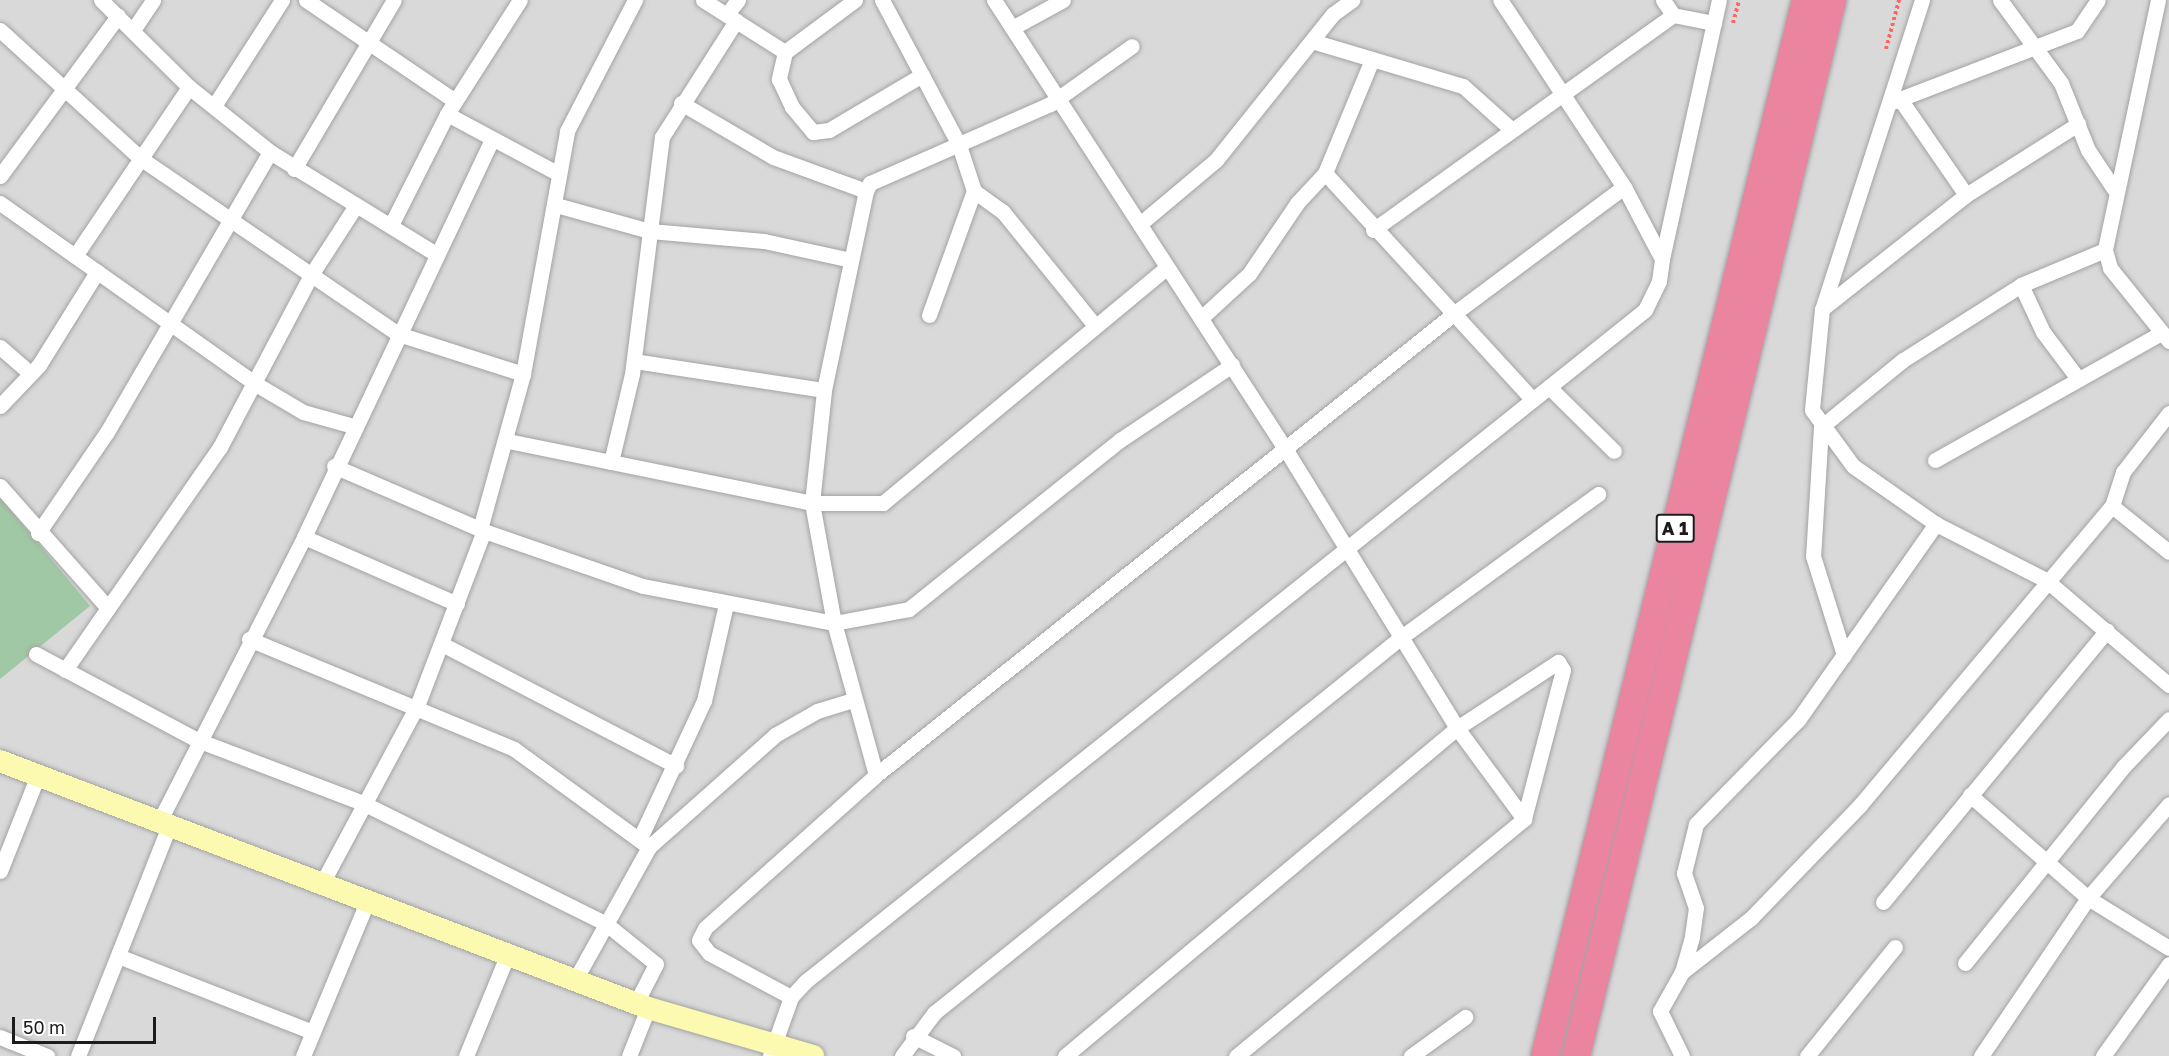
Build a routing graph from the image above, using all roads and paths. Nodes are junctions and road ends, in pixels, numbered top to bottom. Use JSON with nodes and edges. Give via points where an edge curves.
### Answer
{"nodes":[{"id":1,"x":102,"y":0,"type":"edge"},
{"id":2,"x":153,"y":0,"type":"edge"},
{"id":3,"x":282,"y":0,"type":"edge"},
{"id":4,"x":306,"y":0,"type":"edge"},
{"id":5,"x":394,"y":0,"type":"edge"},
{"id":6,"x":520,"y":0,"type":"edge"},
{"id":7,"x":635,"y":0,"type":"edge"},
{"id":8,"x":703,"y":0,"type":"edge"},
{"id":9,"x":738,"y":0,"type":"edge"},
{"id":10,"x":855,"y":0,"type":"edge"},
{"id":11,"x":882,"y":0,"type":"edge"},
{"id":12,"x":994,"y":0,"type":"edge"},
{"id":13,"x":1063,"y":0,"type":"edge"},
{"id":14,"x":1352,"y":0,"type":"edge"},
{"id":15,"x":1663,"y":0,"type":"edge"},
{"id":16,"x":1719,"y":0,"type":"edge"},
{"id":17,"x":1806,"y":0,"type":"edge"},
{"id":18,"x":1832,"y":0,"type":"edge"},
{"id":19,"x":1922,"y":0,"type":"edge"},
{"id":20,"x":2000,"y":0,"type":"edge"},
{"id":21,"x":2098,"y":0,"type":"edge"},
{"id":22,"x":2158,"y":0,"type":"edge"},
{"id":23,"x":1508,"y":3,"type":"edge"},
{"id":24,"x":1673,"y":15,"type":"junction"},
{"id":25,"x":118,"y":16,"type":"junction"},
{"id":26,"x":732,"y":17,"type":"junction"},
{"id":27,"x":1714,"y":23,"type":"junction"},
{"id":28,"x":1012,"y":28,"type":"junction"},
{"id":29,"x":0,"y":30,"type":"edge"},
{"id":30,"x":133,"y":30,"type":"junction"},
{"id":31,"x":1315,"y":42,"type":"junction"},
{"id":32,"x":366,"y":44,"type":"junction"},
{"id":33,"x":2029,"y":45,"type":"junction"},
{"id":34,"x":1132,"y":46,"type":"dead end"},
{"id":35,"x":785,"y":52,"type":"junction"},
{"id":36,"x":1371,"y":62,"type":"junction"},
{"id":37,"x":922,"y":75,"type":"junction"},
{"id":38,"x":189,"y":87,"type":"junction"},
{"id":39,"x":67,"y":90,"type":"junction"},
{"id":40,"x":1562,"y":94,"type":"junction"},
{"id":41,"x":1055,"y":96,"type":"junction"},
{"id":42,"x":1896,"y":101,"type":"junction"},
{"id":43,"x":681,"y":103,"type":"junction"},
{"id":44,"x":214,"y":106,"type":"junction"},
{"id":45,"x":451,"y":108,"type":"junction"},
{"id":46,"x":2078,"y":124,"type":"junction"},
{"id":47,"x":1512,"y":130,"type":"junction"},
{"id":48,"x":492,"y":140,"type":"junction"},
{"id":49,"x":959,"y":145,"type":"junction"},
{"id":50,"x":270,"y":152,"type":"junction"},
{"id":51,"x":140,"y":158,"type":"junction"},
{"id":52,"x":294,"y":169,"type":"junction"},
{"id":53,"x":1325,"y":173,"type":"junction"},
{"id":54,"x":559,"y":174,"type":"junction"},
{"id":55,"x":0,"y":176,"type":"edge"},
{"id":56,"x":1624,"y":187,"type":"junction"},
{"id":57,"x":2114,"y":189,"type":"junction"},
{"id":58,"x":866,"y":191,"type":"junction"},
{"id":59,"x":974,"y":191,"type":"junction"},
{"id":60,"x":1966,"y":195,"type":"junction"},
{"id":61,"x":0,"y":203,"type":"edge"},
{"id":62,"x":556,"y":205,"type":"junction"},
{"id":63,"x":355,"y":207,"type":"junction"},
{"id":64,"x":231,"y":221,"type":"junction"},
{"id":65,"x":1141,"y":223,"type":"junction"},
{"id":66,"x":391,"y":225,"type":"junction"},
{"id":67,"x":1373,"y":230,"type":"junction"},
{"id":68,"x":650,"y":231,"type":"junction"},
{"id":69,"x":2105,"y":250,"type":"junction"},
{"id":70,"x":436,"y":254,"type":"junction"},
{"id":71,"x":75,"y":256,"type":"junction"},
{"id":72,"x":1662,"y":259,"type":"junction"},
{"id":73,"x":851,"y":260,"type":"junction"},
{"id":74,"x":1167,"y":267,"type":"junction"},
{"id":75,"x":97,"y":272,"type":"junction"},
{"id":76,"x":311,"y":275,"type":"junction"},
{"id":77,"x":2021,"y":285,"type":"junction"},
{"id":78,"x":1822,"y":309,"type":"junction"},
{"id":79,"x":1456,"y":312,"type":"junction"},
{"id":80,"x":929,"y":315,"type":"dead end"},
{"id":81,"x":1201,"y":318,"type":"junction"},
{"id":82,"x":1093,"y":323,"type":"junction"},
{"id":83,"x":170,"y":327,"type":"junction"},
{"id":84,"x":398,"y":334,"type":"junction"},
{"id":85,"x":2165,"y":337,"type":"edge"},
{"id":86,"x":0,"y":347,"type":"edge"},
{"id":87,"x":634,"y":361,"type":"junction"},
{"id":88,"x":1232,"y":365,"type":"junction"},
{"id":89,"x":29,"y":372,"type":"junction"},
{"id":90,"x":523,"y":374,"type":"junction"},
{"id":91,"x":2076,"y":376,"type":"junction"},
{"id":92,"x":254,"y":383,"type":"junction"},
{"id":93,"x":1549,"y":387,"type":"junction"},
{"id":94,"x":824,"y":390,"type":"junction"},
{"id":95,"x":1532,"y":399,"type":"junction"},
{"id":96,"x":0,"y":406,"type":"edge"},
{"id":97,"x":2169,"y":413,"type":"edge"},
{"id":98,"x":353,"y":426,"type":"junction"},
{"id":99,"x":1821,"y":427,"type":"junction"},
{"id":100,"x":508,"y":441,"type":"junction"},
{"id":101,"x":1286,"y":450,"type":"junction"},
{"id":102,"x":1614,"y":452,"type":"dead end"},
{"id":103,"x":1935,"y":460,"type":"dead end"},
{"id":104,"x":611,"y":462,"type":"junction"},
{"id":105,"x":334,"y":466,"type":"junction"},
{"id":106,"x":0,"y":486,"type":"edge"},
{"id":107,"x":1598,"y":494,"type":"dead end"},
{"id":108,"x":812,"y":503,"type":"junction"},
{"id":109,"x":2112,"y":506,"type":"junction"},
{"id":110,"x":1936,"y":524,"type":"junction"},
{"id":111,"x":482,"y":530,"type":"junction"},
{"id":112,"x":39,"y":533,"type":"junction"},
{"id":113,"x":304,"y":537,"type":"junction"},
{"id":114,"x":1343,"y":547,"type":"junction"},
{"id":115,"x":2169,"y":552,"type":"edge"},
{"id":116,"x":2046,"y":580,"type":"junction"},
{"id":117,"x":457,"y":604,"type":"junction"},
{"id":118,"x":726,"y":604,"type":"junction"},
{"id":119,"x":108,"y":608,"type":"junction"},
{"id":120,"x":834,"y":623,"type":"junction"},
{"id":121,"x":2107,"y":630,"type":"junction"},
{"id":122,"x":1400,"y":638,"type":"junction"},
{"id":123,"x":249,"y":639,"type":"junction"},
{"id":124,"x":442,"y":644,"type":"junction"},
{"id":125,"x":36,"y":654,"type":"dead end"},
{"id":126,"x":1844,"y":655,"type":"junction"},
{"id":127,"x":65,"y":670,"type":"junction"},
{"id":128,"x":2169,"y":685,"type":"edge"},
{"id":129,"x":853,"y":700,"type":"junction"},
{"id":130,"x":417,"y":706,"type":"junction"},
{"id":131,"x":2169,"y":719,"type":"edge"},
{"id":132,"x":1457,"y":728,"type":"junction"},
{"id":133,"x":197,"y":740,"type":"junction"},
{"id":134,"x":0,"y":761,"type":"edge"},
{"id":135,"x":676,"y":766,"type":"junction"},
{"id":136,"x":38,"y":775,"type":"junction"},
{"id":137,"x":876,"y":775,"type":"junction"},
{"id":138,"x":1970,"y":795,"type":"junction"},
{"id":139,"x":363,"y":803,"type":"junction"},
{"id":140,"x":2169,"y":804,"type":"edge"},
{"id":141,"x":1524,"y":819,"type":"junction"},
{"id":142,"x":164,"y":824,"type":"junction"},
{"id":143,"x":645,"y":842,"type":"junction"},
{"id":144,"x":2047,"y":859,"type":"junction"},
{"id":145,"x":0,"y":871,"type":"edge"},
{"id":146,"x":321,"y":885,"type":"junction"},
{"id":147,"x":2088,"y":898,"type":"junction"},
{"id":148,"x":367,"y":902,"type":"junction"},
{"id":149,"x":1883,"y":902,"type":"dead end"},
{"id":150,"x":604,"y":923,"type":"junction"},
{"id":151,"x":1895,"y":947,"type":"dead end"},
{"id":152,"x":2169,"y":948,"type":"edge"},
{"id":153,"x":118,"y":956,"type":"junction"},
{"id":154,"x":507,"y":956,"type":"junction"},
{"id":155,"x":1965,"y":963,"type":"dead end"},
{"id":156,"x":2169,"y":964,"type":"edge"},
{"id":157,"x":1682,"y":972,"type":"junction"},
{"id":158,"x":575,"y":980,"type":"junction"},
{"id":159,"x":791,"y":997,"type":"junction"},
{"id":160,"x":642,"y":1005,"type":"junction"},
{"id":161,"x":1465,"y":1017,"type":"dead end"},
{"id":162,"x":313,"y":1032,"type":"junction"},
{"id":163,"x":913,"y":1036,"type":"junction"},
{"id":164,"x":0,"y":1037,"type":"edge"},
{"id":165,"x":772,"y":1050,"type":"edge"},
{"id":166,"x":47,"y":1056,"type":"edge"},
{"id":167,"x":78,"y":1056,"type":"edge"},
{"id":168,"x":303,"y":1056,"type":"edge"},
{"id":169,"x":466,"y":1056,"type":"edge"},
{"id":170,"x":629,"y":1056,"type":"edge"},
{"id":171,"x":813,"y":1056,"type":"edge"},
{"id":172,"x":902,"y":1056,"type":"edge"},
{"id":173,"x":953,"y":1056,"type":"edge"},
{"id":174,"x":1065,"y":1056,"type":"edge"},
{"id":175,"x":1236,"y":1056,"type":"edge"},
{"id":176,"x":1411,"y":1056,"type":"edge"},
{"id":177,"x":1545,"y":1056,"type":"edge"},
{"id":178,"x":1576,"y":1056,"type":"edge"},
{"id":179,"x":1682,"y":1056,"type":"edge"},
{"id":180,"x":1807,"y":1056,"type":"edge"},
{"id":181,"x":1982,"y":1056,"type":"edge"},
{"id":182,"x":2103,"y":1056,"type":"edge"}],
"edges":[{"from":1,"to":25,"type":"street"},
{"from":2,"to":30,"type":"street"},
{"from":3,"to":44,"type":"street"},
{"from":4,"to":32,"type":"street"},
{"from":5,"to":32,"type":"street"},
{"from":6,"to":45,"type":"street"},
{"from":7,"to":54,"type":"street","via":[[579,104]]},
{"from":8,"to":26,"type":"street"},
{"from":9,"to":26,"type":"street"},
{"from":10,"to":35,"type":"street"},
{"from":11,"to":37,"type":"street"},
{"from":12,"to":28,"type":"street"},
{"from":13,"to":28,"type":"street"},
{"from":14,"to":31,"type":"street","via":[[1333,14]]},
{"from":15,"to":24,"type":"street"},
{"from":16,"to":27,"type":"street"},
{"from":17,"to":177,"type":"highway","number":"A 1"},
{"from":18,"to":178,"type":"highway","number":"A 1"},
{"from":19,"to":42,"type":"street"},
{"from":20,"to":33,"type":"street"},
{"from":21,"to":33,"type":"street","via":[[2077,31]]},
{"from":22,"to":57,"type":"street"},
{"from":23,"to":40,"type":"street"},
{"from":24,"to":27,"type":"street"},
{"from":24,"to":40,"type":"street"},
{"from":25,"to":30,"type":"street"},
{"from":25,"to":39,"type":"street"},
{"from":26,"to":35,"type":"street"},
{"from":26,"to":43,"type":"street"},
{"from":27,"to":72,"type":"street"},
{"from":28,"to":41,"type":"street"},
{"from":29,"to":39,"type":"street"},
{"from":30,"to":38,"type":"street"},
{"from":31,"to":36,"type":"street"},
{"from":31,"to":65,"type":"street","via":[[1216,160]]},
{"from":32,"to":45,"type":"street"},
{"from":32,"to":52,"type":"street"},
{"from":33,"to":42,"type":"street"},
{"from":33,"to":46,"type":"street","via":[[2061,83]]},
{"from":34,"to":41,"type":"street"},
{"from":35,"to":37,"type":"street","via":[[779,79],[792,107],[813,132],[829,130]]},
{"from":36,"to":47,"type":"street","via":[[1463,86]]},
{"from":36,"to":53,"type":"street"},
{"from":37,"to":49,"type":"street"},
{"from":38,"to":44,"type":"street"},
{"from":38,"to":51,"type":"street"},
{"from":39,"to":51,"type":"street"},
{"from":39,"to":55,"type":"street"},
{"from":40,"to":47,"type":"street"},
{"from":40,"to":56,"type":"street"},
{"from":41,"to":49,"type":"street"},
{"from":41,"to":65,"type":"street"},
{"from":42,"to":60,"type":"street"},
{"from":42,"to":78,"type":"street"},
{"from":43,"to":58,"type":"street","via":[[772,157]]},
{"from":43,"to":68,"type":"street","via":[[662,137]]},
{"from":44,"to":50,"type":"street"},
{"from":45,"to":48,"type":"street"},
{"from":45,"to":66,"type":"street"},
{"from":46,"to":57,"type":"street"},
{"from":46,"to":60,"type":"street"},
{"from":47,"to":67,"type":"street"},
{"from":48,"to":54,"type":"street"},
{"from":48,"to":70,"type":"street","via":[[467,201]]},
{"from":49,"to":58,"type":"street","via":[[870,183]]},
{"from":49,"to":59,"type":"street"},
{"from":50,"to":52,"type":"street"},
{"from":50,"to":64,"type":"street"},
{"from":51,"to":64,"type":"street"},
{"from":51,"to":71,"type":"street"},
{"from":52,"to":63,"type":"street"},
{"from":53,"to":67,"type":"street"},
{"from":53,"to":81,"type":"street","via":[[1298,202],[1250,274]]},
{"from":54,"to":62,"type":"street"},
{"from":56,"to":72,"type":"street"},
{"from":56,"to":79,"type":"street"},
{"from":57,"to":69,"type":"street"},
{"from":58,"to":73,"type":"street"},
{"from":59,"to":80,"type":"street"},
{"from":59,"to":82,"type":"street","via":[[1003,212]]},
{"from":60,"to":78,"type":"street"},
{"from":61,"to":71,"type":"street"},
{"from":62,"to":68,"type":"street"},
{"from":62,"to":90,"type":"street"},
{"from":63,"to":66,"type":"street"},
{"from":63,"to":76,"type":"street"},
{"from":64,"to":76,"type":"street"},
{"from":64,"to":83,"type":"street"},
{"from":65,"to":74,"type":"street"},
{"from":66,"to":70,"type":"street"},
{"from":67,"to":79,"type":"street"},
{"from":68,"to":73,"type":"street","via":[[764,241]]},
{"from":68,"to":87,"type":"street"},
{"from":69,"to":77,"type":"street"},
{"from":69,"to":85,"type":"street","via":[[2110,268]]},
{"from":70,"to":84,"type":"street"},
{"from":71,"to":75,"type":"street"},
{"from":72,"to":93,"type":"street","via":[[1659,281],[1646,310]]},
{"from":73,"to":94,"type":"street"},
{"from":74,"to":81,"type":"street"},
{"from":74,"to":82,"type":"street"},
{"from":75,"to":83,"type":"street"},
{"from":75,"to":89,"type":"street"},
{"from":76,"to":84,"type":"street"},
{"from":76,"to":92,"type":"street"},
{"from":77,"to":91,"type":"street","via":[[2043,332]]},
{"from":77,"to":99,"type":"street","via":[[1903,360]]},
{"from":78,"to":99,"type":"street","via":[[1809,402]]},
{"from":79,"to":95,"type":"street"},
{"from":79,"to":101,"type":"street"},
{"from":81,"to":88,"type":"street"},
{"from":82,"to":108,"type":"street","via":[[883,503]]},
{"from":83,"to":92,"type":"street"},
{"from":83,"to":112,"type":"street"},
{"from":84,"to":90,"type":"street"},
{"from":84,"to":98,"type":"street"},
{"from":85,"to":91,"type":"street"},
{"from":86,"to":89,"type":"street"},
{"from":87,"to":94,"type":"street"},
{"from":87,"to":104,"type":"street"},
{"from":88,"to":101,"type":"street"},
{"from":88,"to":120,"type":"street","via":[[1120,440],[909,609]]},
{"from":89,"to":96,"type":"street"},
{"from":90,"to":100,"type":"street"},
{"from":91,"to":103,"type":"street"},
{"from":92,"to":98,"type":"street","via":[[303,412]]},
{"from":92,"to":119,"type":"street","via":[[220,447]]},
{"from":93,"to":95,"type":"street"},
{"from":93,"to":102,"type":"street"},
{"from":94,"to":108,"type":"street"},
{"from":95,"to":114,"type":"street"},
{"from":97,"to":109,"type":"street","via":[[2122,472]]},
{"from":98,"to":105,"type":"street"},
{"from":99,"to":110,"type":"street","via":[[1853,466]]},
{"from":99,"to":126,"type":"street","via":[[1813,556]]},
{"from":100,"to":104,"type":"street"},
{"from":100,"to":111,"type":"street"},
{"from":101,"to":114,"type":"street"},
{"from":101,"to":137,"type":"street"},
{"from":104,"to":108,"type":"street"},
{"from":105,"to":111,"type":"street"},
{"from":105,"to":113,"type":"street"},
{"from":106,"to":112,"type":"street"},
{"from":107,"to":122,"type":"street"},
{"from":108,"to":120,"type":"street"},
{"from":109,"to":115,"type":"street"},
{"from":109,"to":116,"type":"street"},
{"from":110,"to":116,"type":"street"},
{"from":110,"to":126,"type":"street"},
{"from":111,"to":117,"type":"street"},
{"from":111,"to":118,"type":"street","via":[[643,586]]},
{"from":112,"to":119,"type":"street"},
{"from":113,"to":117,"type":"street"},
{"from":113,"to":123,"type":"street"},
{"from":114,"to":122,"type":"street"},
{"from":114,"to":159,"type":"street"},
{"from":116,"to":121,"type":"street"},
{"from":116,"to":157,"type":"street","via":[[1860,805],[1751,918]]},
{"from":117,"to":124,"type":"street"},
{"from":118,"to":120,"type":"street"},
{"from":118,"to":135,"type":"street","via":[[704,701]]},
{"from":119,"to":127,"type":"street"},
{"from":120,"to":129,"type":"street"},
{"from":121,"to":128,"type":"street"},
{"from":121,"to":138,"type":"street"},
{"from":122,"to":132,"type":"street"},
{"from":122,"to":163,"type":"street","via":[[934,1013]]},
{"from":123,"to":130,"type":"street"},
{"from":123,"to":133,"type":"street"},
{"from":124,"to":130,"type":"street"},
{"from":124,"to":135,"type":"street"},
{"from":125,"to":127,"type":"street"},
{"from":126,"to":157,"type":"street","via":[[1772,752],[1696,824],[1684,873],[1696,908]]},
{"from":127,"to":133,"type":"street"},
{"from":129,"to":137,"type":"street"},
{"from":129,"to":143,"type":"street","via":[[816,711],[775,735]]},
{"from":130,"to":139,"type":"street"},
{"from":130,"to":143,"type":"street","via":[[514,749]]},
{"from":131,"to":144,"type":"street"},
{"from":132,"to":141,"type":"street"},
{"from":132,"to":141,"type":"street","via":[[1558,662],[1563,665]]},
{"from":132,"to":174,"type":"street"},
{"from":133,"to":139,"type":"street"},
{"from":133,"to":142,"type":"street"},
{"from":134,"to":136,"type":"street"},
{"from":135,"to":143,"type":"street"},
{"from":136,"to":142,"type":"street"},
{"from":136,"to":145,"type":"street"},
{"from":137,"to":159,"type":"street","via":[[700,936],[709,953]]},
{"from":138,"to":144,"type":"street"},
{"from":138,"to":149,"type":"street"},
{"from":139,"to":146,"type":"street"},
{"from":139,"to":150,"type":"street"},
{"from":140,"to":147,"type":"street"},
{"from":141,"to":175,"type":"street"},
{"from":142,"to":146,"type":"street"},
{"from":142,"to":153,"type":"street"},
{"from":143,"to":150,"type":"street"},
{"from":144,"to":147,"type":"street"},
{"from":144,"to":155,"type":"street"},
{"from":146,"to":148,"type":"street"},
{"from":147,"to":152,"type":"street"},
{"from":147,"to":181,"type":"street"},
{"from":148,"to":154,"type":"street"},
{"from":148,"to":162,"type":"street"},
{"from":150,"to":158,"type":"street"},
{"from":150,"to":160,"type":"street","via":[[657,964]]},
{"from":151,"to":180,"type":"street"},
{"from":153,"to":162,"type":"street"},
{"from":153,"to":167,"type":"street"},
{"from":154,"to":158,"type":"street"},
{"from":154,"to":169,"type":"street"},
{"from":156,"to":182,"type":"street"},
{"from":157,"to":179,"type":"street","via":[[1660,1011]]},
{"from":158,"to":160,"type":"street"},
{"from":159,"to":165,"type":"street"},
{"from":160,"to":165,"type":"street"},
{"from":160,"to":170,"type":"street"},
{"from":161,"to":176,"type":"street"},
{"from":162,"to":168,"type":"street"},
{"from":163,"to":172,"type":"street"},
{"from":163,"to":173,"type":"street"},
{"from":164,"to":166,"type":"street"},
{"from":165,"to":171,"type":"street"}]}
